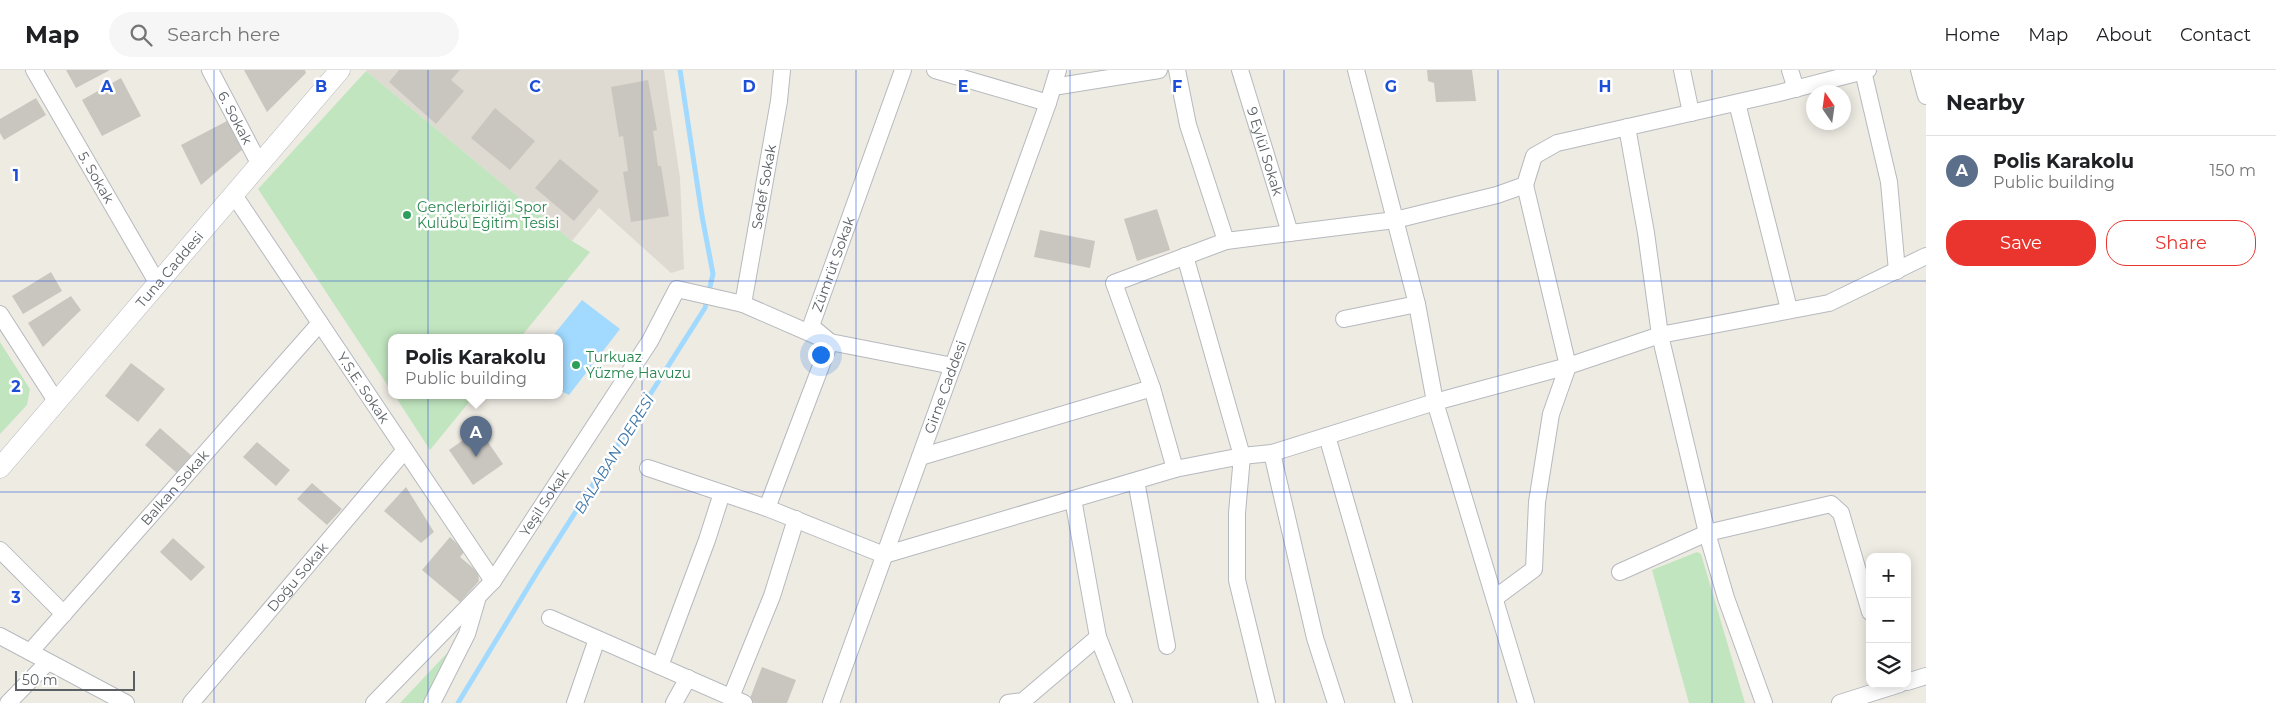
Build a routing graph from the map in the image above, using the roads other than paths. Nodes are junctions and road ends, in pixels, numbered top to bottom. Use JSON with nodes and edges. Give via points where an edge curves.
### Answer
{"nodes":[{"id":1,"x":34,"y":70,"type":"edge"},
{"id":2,"x":210,"y":70,"type":"edge"},
{"id":3,"x":340,"y":70,"type":"edge"},
{"id":4,"x":782,"y":70,"type":"edge"},
{"id":5,"x":903,"y":70,"type":"edge"},
{"id":6,"x":935,"y":70,"type":"edge"},
{"id":7,"x":1058,"y":70,"type":"edge"},
{"id":8,"x":1159,"y":70,"type":"edge"},
{"id":9,"x":1177,"y":70,"type":"edge"},
{"id":10,"x":1240,"y":70,"type":"edge"},
{"id":11,"x":1356,"y":70,"type":"edge"},
{"id":12,"x":1682,"y":70,"type":"edge"},
{"id":13,"x":1790,"y":70,"type":"edge"},
{"id":14,"x":1919,"y":70,"type":"edge"},
{"id":15,"x":1865,"y":71,"type":"edge"},
{"id":16,"x":1053,"y":87,"type":"junction"},
{"id":17,"x":1796,"y":89,"type":"junction"},
{"id":18,"x":1926,"y":96,"type":"edge"},
{"id":19,"x":1737,"y":103,"type":"junction"},
{"id":20,"x":1048,"y":104,"type":"junction"},
{"id":21,"x":1691,"y":113,"type":"junction"},
{"id":22,"x":1627,"y":127,"type":"junction"},
{"id":23,"x":260,"y":165,"type":"junction"},
{"id":24,"x":1525,"y":184,"type":"junction"},
{"id":25,"x":234,"y":195,"type":"junction"},
{"id":26,"x":1395,"y":220,"type":"junction"},
{"id":27,"x":1290,"y":233,"type":"junction"},
{"id":28,"x":1226,"y":241,"type":"junction"},
{"id":29,"x":1185,"y":256,"type":"junction"},
{"id":30,"x":1926,"y":256,"type":"edge"},
{"id":31,"x":1897,"y":271,"type":"junction"},
{"id":32,"x":158,"y":284,"type":"junction"},
{"id":33,"x":743,"y":304,"type":"junction"},
{"id":34,"x":1417,"y":304,"type":"junction"},
{"id":35,"x":1789,"y":310,"type":"junction"},
{"id":36,"x":0,"y":314,"type":"edge"},
{"id":37,"x":1344,"y":319,"type":"dead end"},
{"id":38,"x":320,"y":323,"type":"junction"},
{"id":39,"x":1660,"y":335,"type":"junction"},
{"id":40,"x":830,"y":342,"type":"junction"},
{"id":41,"x":953,"y":366,"type":"junction"},
{"id":42,"x":1568,"y":366,"type":"junction"},
{"id":43,"x":1152,"y":388,"type":"junction"},
{"id":44,"x":56,"y":401,"type":"junction"},
{"id":45,"x":1435,"y":402,"type":"junction"},
{"id":46,"x":1327,"y":436,"type":"junction"},
{"id":47,"x":405,"y":450,"type":"junction"},
{"id":48,"x":1272,"y":453,"type":"junction"},
{"id":49,"x":1242,"y":456,"type":"junction"},
{"id":50,"x":920,"y":457,"type":"junction"},
{"id":51,"x":0,"y":468,"type":"edge"},
{"id":52,"x":648,"y":468,"type":"dead end"},
{"id":53,"x":1175,"y":470,"type":"junction"},
{"id":54,"x":1136,"y":481,"type":"junction"},
{"id":55,"x":722,"y":493,"type":"junction"},
{"id":56,"x":1073,"y":500,"type":"junction"},
{"id":57,"x":767,"y":508,"type":"junction"},
{"id":58,"x":796,"y":520,"type":"junction"},
{"id":59,"x":1707,"y":533,"type":"junction"},
{"id":60,"x":0,"y":550,"type":"edge"},
{"id":61,"x":884,"y":555,"type":"junction"},
{"id":62,"x":1620,"y":572,"type":"dead end"},
{"id":63,"x":493,"y":581,"type":"junction"},
{"id":64,"x":477,"y":597,"type":"junction"},
{"id":65,"x":1496,"y":598,"type":"junction"},
{"id":66,"x":1866,"y":598,"type":"edge"},
{"id":67,"x":64,"y":614,"type":"junction"},
{"id":68,"x":550,"y":618,"type":"dead end"},
{"id":69,"x":0,"y":636,"type":"edge"},
{"id":70,"x":1098,"y":637,"type":"junction"},
{"id":71,"x":597,"y":639,"type":"junction"},
{"id":72,"x":1167,"y":646,"type":"dead end"},
{"id":73,"x":30,"y":652,"type":"junction"},
{"id":74,"x":48,"y":662,"type":"junction"},
{"id":75,"x":660,"y":666,"type":"junction"},
{"id":76,"x":1926,"y":676,"type":"edge"},
{"id":77,"x":688,"y":678,"type":"junction"},
{"id":78,"x":1911,"y":680,"type":"edge"},
{"id":79,"x":1887,"y":688,"type":"edge"},
{"id":80,"x":737,"y":700,"type":"edge"},
{"id":81,"x":117,"y":701,"type":"edge"},
{"id":82,"x":1018,"y":702,"type":"edge"},
{"id":83,"x":8,"y":703,"type":"edge"},
{"id":84,"x":190,"y":703,"type":"edge"},
{"id":85,"x":374,"y":703,"type":"edge"},
{"id":86,"x":432,"y":703,"type":"edge"},
{"id":87,"x":575,"y":703,"type":"edge"},
{"id":88,"x":674,"y":703,"type":"edge"},
{"id":89,"x":831,"y":703,"type":"edge"},
{"id":90,"x":1124,"y":703,"type":"edge"},
{"id":91,"x":1266,"y":703,"type":"edge"},
{"id":92,"x":1336,"y":703,"type":"edge"},
{"id":93,"x":1404,"y":703,"type":"edge"},
{"id":94,"x":1526,"y":703,"type":"edge"},
{"id":95,"x":1764,"y":703,"type":"edge"},
{"id":96,"x":1840,"y":703,"type":"edge"}],
"edges":[{"from":1,"to":32,"type":"street","name":"5. Sokak"},
{"from":2,"to":23,"type":"street","name":"6. Sokak"},
{"from":3,"to":23,"type":"street","name":"Tuna Caddesi"},
{"from":4,"to":33,"type":"street","name":"Sedef Sokak"},
{"from":5,"to":40,"type":"street","name":"Zümrüt Sokak","via":[[811,326]]},
{"from":6,"to":20,"type":"street"},
{"from":7,"to":16,"type":"street","name":"Girne Caddesi"},
{"from":8,"to":16,"type":"street"},
{"from":9,"to":28,"type":"street","via":[[1188,125]]},
{"from":10,"to":27,"type":"street","name":"9 Eylül Sokak"},
{"from":11,"to":26,"type":"street"},
{"from":12,"to":21,"type":"street"},
{"from":13,"to":17,"type":"street"},
{"from":14,"to":18,"type":"street"},
{"from":15,"to":17,"type":"street"},
{"from":15,"to":31,"type":"street","via":[[1889,182]]},
{"from":16,"to":20,"type":"street","name":"Girne Caddesi"},
{"from":17,"to":19,"type":"street"},
{"from":19,"to":21,"type":"street"},
{"from":19,"to":35,"type":"street"},
{"from":20,"to":41,"type":"street","name":"Girne Caddesi"},
{"from":21,"to":22,"type":"street"},
{"from":22,"to":24,"type":"street","via":[[1549,147],[1534,156]]},
{"from":22,"to":39,"type":"street"},
{"from":23,"to":25,"type":"street","name":"Tuna Caddesi"},
{"from":24,"to":26,"type":"street","via":[[1497,195]]},
{"from":24,"to":42,"type":"street"},
{"from":25,"to":32,"type":"street","name":"Tuna Caddesi"},
{"from":25,"to":38,"type":"street","name":"Y.S.E. Sokak"},
{"from":26,"to":27,"type":"street"},
{"from":26,"to":34,"type":"street"},
{"from":27,"to":28,"type":"street"},
{"from":28,"to":29,"type":"street"},
{"from":29,"to":43,"type":"street","via":[[1114,283]]},
{"from":29,"to":49,"type":"street"},
{"from":30,"to":31,"type":"street"},
{"from":31,"to":35,"type":"street","via":[[1830,303]]},
{"from":32,"to":44,"type":"street","name":"Tuna Caddesi"},
{"from":33,"to":40,"type":"street"},
{"from":33,"to":63,"type":"street","name":"Yeşil Sokak","via":[[677,289],[650,340]]},
{"from":34,"to":37,"type":"street"},
{"from":34,"to":45,"type":"street"},
{"from":35,"to":39,"type":"street"},
{"from":36,"to":44,"type":"street"},
{"from":38,"to":47,"type":"street","name":"Y.S.E. Sokak"},
{"from":38,"to":67,"type":"street","name":"Balkan Sokak"},
{"from":39,"to":42,"type":"street"},
{"from":39,"to":59,"type":"street"},
{"from":40,"to":41,"type":"street"},
{"from":40,"to":57,"type":"street"},
{"from":41,"to":50,"type":"street","name":"Girne Caddesi"},
{"from":42,"to":45,"type":"street"},
{"from":42,"to":65,"type":"street","via":[[1551,414],[1537,502],[1534,569]]},
{"from":43,"to":50,"type":"street"},
{"from":43,"to":53,"type":"street"},
{"from":44,"to":51,"type":"street","name":"Tuna Caddesi"},
{"from":45,"to":46,"type":"street"},
{"from":45,"to":65,"type":"street"},
{"from":46,"to":48,"type":"street"},
{"from":46,"to":93,"type":"street"},
{"from":47,"to":63,"type":"street","name":"Y.S.E. Sokak"},
{"from":47,"to":84,"type":"street","name":"Doğu Sokak"},
{"from":48,"to":49,"type":"street"},
{"from":48,"to":92,"type":"street","via":[[1316,638]]},
{"from":49,"to":53,"type":"street"},
{"from":49,"to":91,"type":"street","via":[[1237,514],[1237,580]]},
{"from":50,"to":61,"type":"street","name":"Girne Caddesi"},
{"from":52,"to":55,"type":"street"},
{"from":53,"to":54,"type":"street"},
{"from":54,"to":56,"type":"street"},
{"from":54,"to":72,"type":"street"},
{"from":55,"to":57,"type":"street"},
{"from":55,"to":75,"type":"street"},
{"from":56,"to":61,"type":"street"},
{"from":56,"to":70,"type":"street"},
{"from":57,"to":58,"type":"street"},
{"from":58,"to":61,"type":"street"},
{"from":58,"to":80,"type":"street"},
{"from":59,"to":62,"type":"street"},
{"from":59,"to":66,"type":"street","via":[[1831,504],[1841,513]]},
{"from":59,"to":95,"type":"street","via":[[1726,598]]},
{"from":60,"to":67,"type":"street"},
{"from":61,"to":89,"type":"street","name":"Girne Caddesi"},
{"from":63,"to":64,"type":"street","name":"Yeşil Sokak"},
{"from":64,"to":85,"type":"street","name":"Yeşil Sokak"},
{"from":64,"to":86,"type":"street","via":[[467,634]]},
{"from":65,"to":94,"type":"street"},
{"from":67,"to":73,"type":"street","name":"Balkan Sokak"},
{"from":68,"to":71,"type":"street"},
{"from":69,"to":73,"type":"street"},
{"from":70,"to":82,"type":"street"},
{"from":70,"to":90,"type":"street"},
{"from":71,"to":75,"type":"street"},
{"from":71,"to":87,"type":"street"},
{"from":73,"to":74,"type":"street"},
{"from":74,"to":81,"type":"street"},
{"from":74,"to":83,"type":"street"},
{"from":75,"to":77,"type":"street"},
{"from":76,"to":78,"type":"street"},
{"from":77,"to":80,"type":"street"},
{"from":77,"to":88,"type":"street"},
{"from":79,"to":96,"type":"street"}]}
